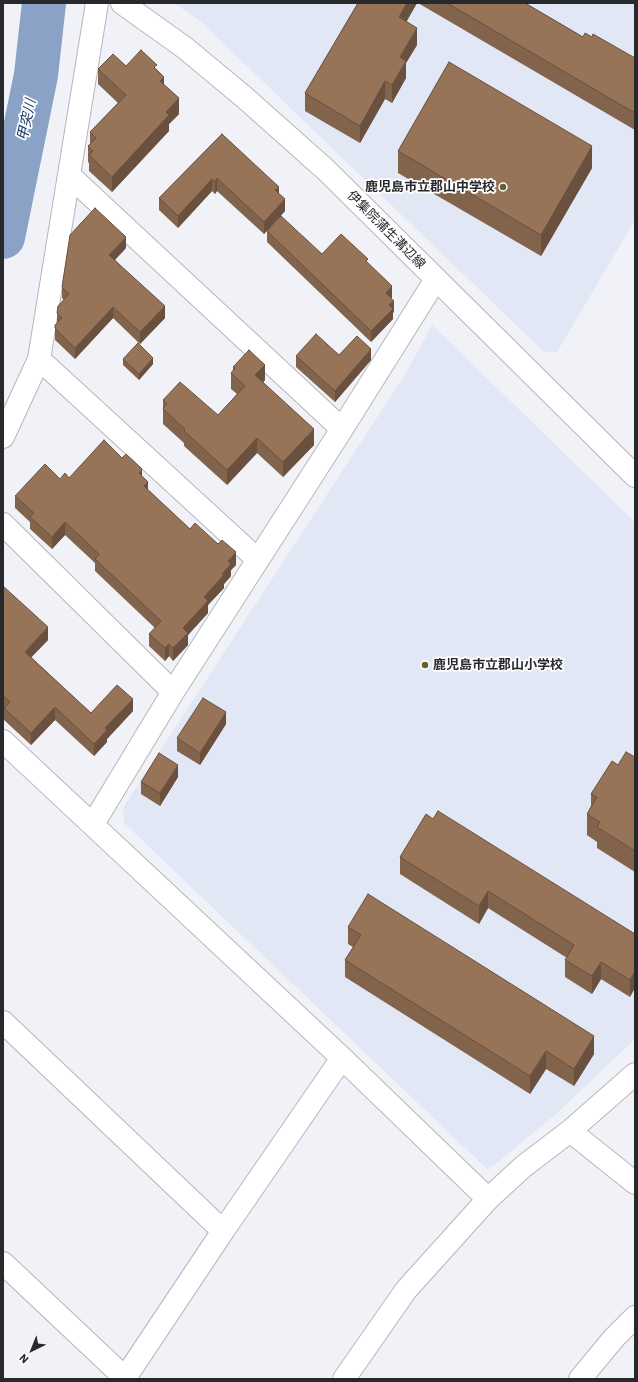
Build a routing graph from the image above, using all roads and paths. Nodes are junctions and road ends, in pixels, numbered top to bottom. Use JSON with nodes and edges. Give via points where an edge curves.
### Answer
{"nodes":[{"id":1,"x":97,"y":3,"type":"edge"},
{"id":2,"x":122,"y":3,"type":"edge"},
{"id":3,"x":70,"y":176,"type":"junction"},
{"id":4,"x":436,"y":279,"type":"junction"},
{"id":5,"x":39,"y":360,"type":"junction"},
{"id":6,"x":342,"y":429,"type":"junction"},
{"id":7,"x":3,"y":437,"type":"edge"},
{"id":8,"x":635,"y":476,"type":"edge"},
{"id":9,"x":3,"y":524,"type":"edge"},
{"id":10,"x":258,"y":559,"type":"junction"},
{"id":11,"x":173,"y":692,"type":"junction"},
{"id":12,"x":3,"y":741,"type":"edge"},
{"id":13,"x":93,"y":824,"type":"junction"},
{"id":14,"x":3,"y":1022,"type":"edge"},
{"id":15,"x":342,"y":1058,"type":"junction"},
{"id":16,"x":635,"y":1074,"type":"edge"},
{"id":17,"x":570,"y":1131,"type":"junction"},
{"id":18,"x":635,"y":1183,"type":"edge"},
{"id":19,"x":488,"y":1199,"type":"junction"},
{"id":20,"x":223,"y":1231,"type":"junction"},
{"id":21,"x":3,"y":1263,"type":"edge"},
{"id":22,"x":635,"y":1317,"type":"edge"},
{"id":23,"x":344,"y":1379,"type":"edge"},
{"id":24,"x":580,"y":1379,"type":"edge"}],
"edges":[{"from":1,"to":3,"type":"street"},
{"from":2,"to":4,"type":"street","name":"伊集院蒲生溝辺線","via":[[186,48],[250,102],[326,170]]},
{"from":3,"to":5,"type":"street"},
{"from":3,"to":6,"type":"street"},
{"from":4,"to":6,"type":"street"},
{"from":4,"to":8,"type":"street","name":"伊集院蒲生溝辺線"},
{"from":5,"to":7,"type":"street"},
{"from":5,"to":10,"type":"street"},
{"from":6,"to":10,"type":"street"},
{"from":9,"to":11,"type":"street"},
{"from":10,"to":11,"type":"street"},
{"from":11,"to":13,"type":"street"},
{"from":12,"to":13,"type":"street"},
{"from":13,"to":15,"type":"street"},
{"from":14,"to":20,"type":"street"},
{"from":15,"to":19,"type":"street"},
{"from":15,"to":20,"type":"street"},
{"from":16,"to":17,"type":"street"},
{"from":17,"to":18,"type":"street"},
{"from":17,"to":19,"type":"street","via":[[524,1166]]},
{"from":19,"to":23,"type":"street","via":[[406,1290]]},
{"from":20,"to":21,"type":"street","via":[[125,1378]]},
{"from":22,"to":24,"type":"street"}]}
